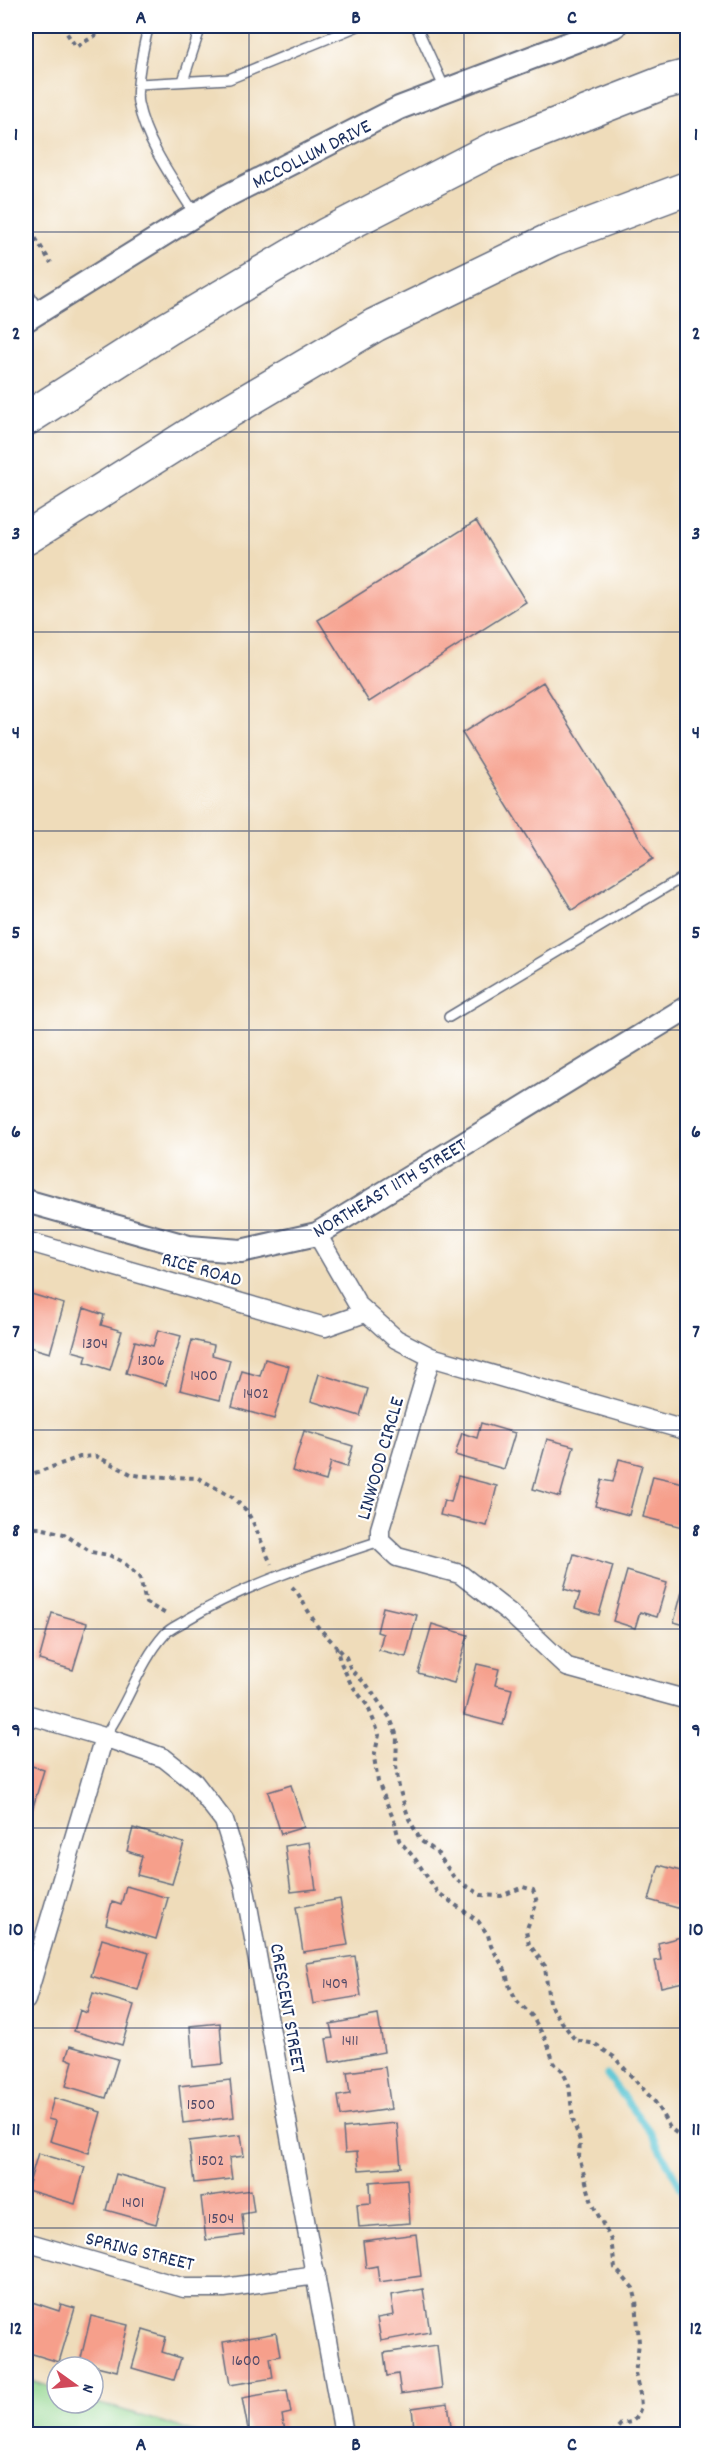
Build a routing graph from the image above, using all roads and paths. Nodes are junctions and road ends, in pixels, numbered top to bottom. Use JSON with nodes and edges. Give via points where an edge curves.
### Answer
{"nodes":[{"id":1,"x":62,"y":26,"type":"edge"},
{"id":2,"x":149,"y":26,"type":"edge"},
{"id":3,"x":201,"y":26,"type":"edge"},
{"id":4,"x":357,"y":26,"type":"edge"},
{"id":5,"x":416,"y":26,"type":"edge"},
{"id":6,"x":615,"y":26,"type":"edge"},
{"id":7,"x":127,"y":28,"type":"dead end"},
{"id":8,"x":687,"y":75,"type":"edge"},
{"id":9,"x":183,"y":81,"type":"junction"},
{"id":10,"x":139,"y":84,"type":"junction"},
{"id":11,"x":445,"y":90,"type":"junction"},
{"id":12,"x":687,"y":188,"type":"edge"},
{"id":13,"x":196,"y":215,"type":"junction"},
{"id":14,"x":26,"y":223,"type":"edge"},
{"id":15,"x":51,"y":263,"type":"dead end"},
{"id":16,"x":26,"y":290,"type":"edge"},
{"id":17,"x":32,"y":316,"type":"edge"},
{"id":18,"x":26,"y":419,"type":"edge"},
{"id":19,"x":26,"y":538,"type":"edge"},
{"id":20,"x":687,"y":874,"type":"edge"},
{"id":21,"x":687,"y":1007,"type":"edge"},
{"id":22,"x":449,"y":1017,"type":"dead end"},
{"id":23,"x":26,"y":1202,"type":"edge"},
{"id":24,"x":317,"y":1234,"type":"junction"},
{"id":25,"x":26,"y":1241,"type":"edge"},
{"id":26,"x":365,"y":1313,"type":"junction"},
{"id":27,"x":431,"y":1357,"type":"junction"},
{"id":28,"x":687,"y":1431,"type":"edge"},
{"id":29,"x":26,"y":1476,"type":"edge"},
{"id":30,"x":26,"y":1528,"type":"edge"},
{"id":31,"x":380,"y":1541,"type":"junction"},
{"id":32,"x":281,"y":1577,"type":"junction"},
{"id":33,"x":184,"y":1622,"type":"junction"},
{"id":34,"x":336,"y":1646,"type":"junction"},
{"id":35,"x":687,"y":1700,"type":"edge"},
{"id":36,"x":26,"y":1714,"type":"edge"},
{"id":37,"x":104,"y":1737,"type":"junction"},
{"id":38,"x":29,"y":1976,"type":"edge"},
{"id":39,"x":26,"y":2000,"type":"edge"},
{"id":40,"x":687,"y":2147,"type":"edge"},
{"id":41,"x":26,"y":2242,"type":"edge"},
{"id":42,"x":316,"y":2275,"type":"junction"},
{"id":43,"x":344,"y":2434,"type":"edge"},
{"id":44,"x":612,"y":2434,"type":"edge"}],
"edges":[{"from":1,"to":7,"type":"path","via":[[76,47],[108,28]]},
{"from":2,"to":10,"type":"lane"},
{"from":3,"to":9,"type":"lane"},
{"from":4,"to":9,"type":"lane","via":[[229,78]]},
{"from":5,"to":11,"type":"lane"},
{"from":6,"to":11,"type":"street","name":"MCCOLLUM DRIVE"},
{"from":8,"to":18,"type":"highway","via":[[491,150],[356,220],[167,329]]},
{"from":9,"to":10,"type":"lane"},
{"from":10,"to":13,"type":"lane","via":[[137,102],[156,150]]},
{"from":11,"to":13,"type":"street","name":"MCCOLLUM DRIVE","via":[[399,108]]},
{"from":12,"to":19,"type":"highway","via":[[552,239],[375,325]]},
{"from":13,"to":17,"type":"street","name":"MCCOLLUM DRIVE"},
{"from":14,"to":15,"type":"path"},
{"from":16,"to":17,"type":"lane"},
{"from":20,"to":22,"type":"lane"},
{"from":21,"to":24,"type":"street","name":"NORTHEAST 11TH STREET"},
{"from":23,"to":24,"type":"street","name":"NORTHEAST 11TH STREET","via":[[189,1247],[241,1251]]},
{"from":24,"to":26,"type":"street"},
{"from":25,"to":26,"type":"street","name":"RICE ROAD","via":[[325,1326]]},
{"from":26,"to":27,"type":"street","via":[[396,1339]]},
{"from":27,"to":28,"type":"street"},
{"from":27,"to":31,"type":"street","name":"LINWOOD CIRCLE","via":[[380,1529]]},
{"from":29,"to":32,"type":"path","via":[[80,1457],[96,1456],[130,1474],[198,1478],[232,1497],[246,1510],[273,1570]]},
{"from":30,"to":33,"type":"path","via":[[64,1534],[91,1552],[123,1562],[140,1578],[146,1603]]},
{"from":31,"to":32,"type":"lane"},
{"from":31,"to":35,"type":"street","name":"LINWOOD CIRCLE","via":[[397,1557],[460,1574],[510,1613],[567,1667]]},
{"from":32,"to":33,"type":"lane"},
{"from":32,"to":34,"type":"path","via":[[297,1592],[317,1626]]},
{"from":33,"to":37,"type":"lane","via":[[166,1633]]},
{"from":34,"to":40,"type":"path","via":[[390,1718],[397,1736],[399,1788],[421,1841],[436,1851],[455,1879],[481,1895],[501,1896],[523,1887],[533,1890],[537,1902],[526,1931],[529,1944],[545,1966],[549,2004],[575,2040],[595,2044],[614,2057]]},
{"from":34,"to":44,"type":"path","via":[[351,1684],[367,1705],[379,1735],[374,1757],[378,1782],[399,1840],[437,1892],[478,1921],[488,1935],[517,2001],[532,2016],[569,2085],[580,2141],[579,2157],[592,2203],[611,2240],[615,2268],[633,2288],[636,2299],[639,2343],[635,2374],[641,2407],[637,2417],[621,2424]]},
{"from":36,"to":37,"type":"street","name":"CRESCENT STREET"},
{"from":37,"to":38,"type":"street"},
{"from":37,"to":42,"type":"street","name":"CRESCENT STREET","via":[[164,1758],[193,1781],[224,1821],[244,1884]]},
{"from":38,"to":39,"type":"street"},
{"from":41,"to":42,"type":"street","name":"SPRING STREET","via":[[184,2288],[224,2288]]},
{"from":42,"to":43,"type":"street","name":"CRESCENT STREET"}]}
